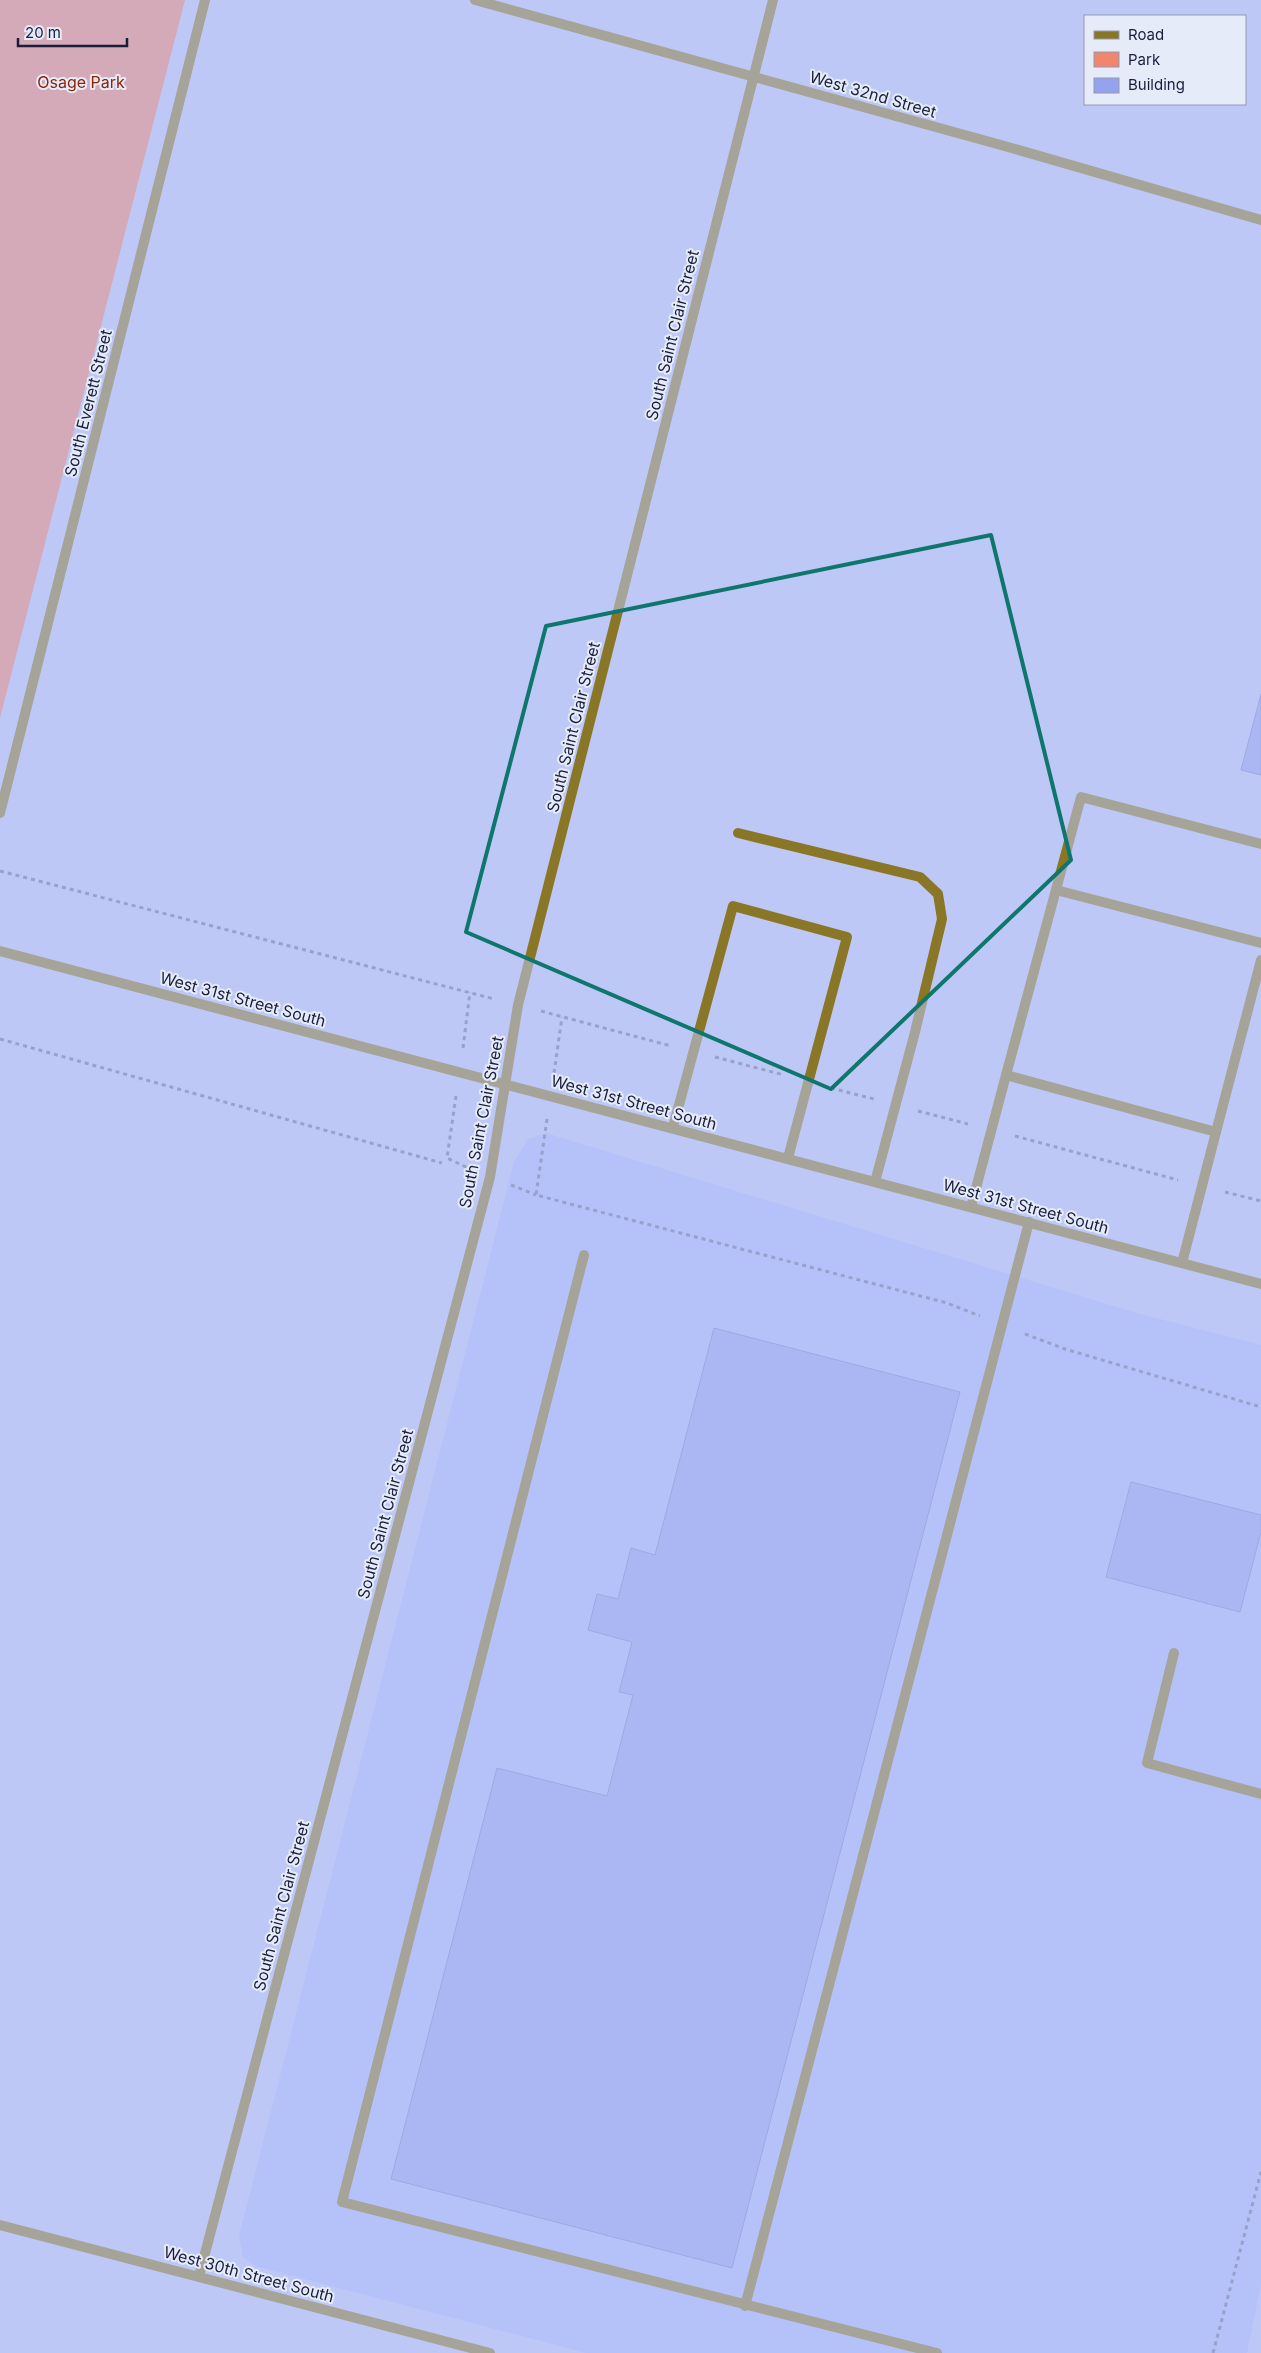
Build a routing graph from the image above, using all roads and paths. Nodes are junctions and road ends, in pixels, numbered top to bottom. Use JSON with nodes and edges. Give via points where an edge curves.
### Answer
{"nodes":[{"id":1,"x":205,"y":0,"type":"edge"},
{"id":2,"x":475,"y":0,"type":"edge"},
{"id":3,"x":773,"y":0,"type":"edge"},
{"id":4,"x":754,"y":76,"type":"junction"},
{"id":5,"x":1261,"y":220,"type":"edge"},
{"id":6,"x":0,"y":813,"type":"edge"},
{"id":7,"x":738,"y":833,"type":"dead end"},
{"id":8,"x":1261,"y":844,"type":"edge"},
{"id":9,"x":0,"y":871,"type":"edge"},
{"id":10,"x":1056,"y":890,"type":"junction"},
{"id":11,"x":1261,"y":943,"type":"edge"},
{"id":12,"x":0,"y":951,"type":"edge"},
{"id":13,"x":1261,"y":960,"type":"edge"},
{"id":14,"x":470,"y":992,"type":"junction"},
{"id":15,"x":518,"y":1005,"type":"junction"},
{"id":16,"x":562,"y":1017,"type":"junction"},
{"id":17,"x":0,"y":1038,"type":"edge"},
{"id":18,"x":693,"y":1052,"type":"junction"},
{"id":19,"x":460,"y":1071,"type":"junction"},
{"id":20,"x":1006,"y":1074,"type":"junction"},
{"id":21,"x":808,"y":1082,"type":"junction"},
{"id":22,"x":505,"y":1086,"type":"junction"},
{"id":23,"x":551,"y":1095,"type":"junction"},
{"id":24,"x":896,"y":1105,"type":"junction"},
{"id":25,"x":673,"y":1128,"type":"junction"},
{"id":26,"x":991,"y":1130,"type":"junction"},
{"id":27,"x":1216,"y":1132,"type":"junction"},
{"id":28,"x":788,"y":1158,"type":"junction"},
{"id":29,"x":442,"y":1163,"type":"dead end"},
{"id":30,"x":490,"y":1177,"type":"junction"},
{"id":31,"x":875,"y":1182,"type":"junction"},
{"id":32,"x":1202,"y":1186,"type":"junction"},
{"id":33,"x":536,"y":1195,"type":"junction"},
{"id":34,"x":1261,"y":1202,"type":"edge"},
{"id":35,"x":971,"y":1207,"type":"junction"},
{"id":36,"x":1029,"y":1222,"type":"junction"},
{"id":37,"x":584,"y":1254,"type":"dead end"},
{"id":38,"x":1182,"y":1263,"type":"junction"},
{"id":39,"x":1261,"y":1284,"type":"edge"},
{"id":40,"x":1002,"y":1325,"type":"junction"},
{"id":41,"x":1261,"y":1407,"type":"edge"},
{"id":42,"x":1174,"y":1652,"type":"dead end"},
{"id":43,"x":1261,"y":1794,"type":"edge"},
{"id":44,"x":1261,"y":2172,"type":"edge"},
{"id":45,"x":0,"y":2225,"type":"edge"},
{"id":46,"x":199,"y":2276,"type":"junction"},
{"id":47,"x":745,"y":2306,"type":"junction"},
{"id":48,"x":490,"y":2353,"type":"edge"},
{"id":49,"x":937,"y":2353,"type":"edge"},
{"id":50,"x":1213,"y":2353,"type":"edge"}],
"edges":[{"from":1,"to":6,"type":"street","name":"South Everett Street"},
{"from":2,"to":4,"type":"street","name":"West 32nd Street"},
{"from":3,"to":4,"type":"street","name":"South Saint Clair Street"},
{"from":4,"to":5,"type":"street","name":"West 32nd Street"},
{"from":4,"to":15,"type":"street","name":"South Saint Clair Street"},
{"from":7,"to":24,"type":"street","via":[[920,877],[938,894],[942,919]]},
{"from":8,"to":10,"type":"street","via":[[1080,797]]},
{"from":9,"to":14,"type":"path"},
{"from":10,"to":11,"type":"street"},
{"from":10,"to":20,"type":"street"},
{"from":12,"to":19,"type":"street","name":"West 31st Street South"},
{"from":13,"to":27,"type":"street"},
{"from":14,"to":15,"type":"path"},
{"from":14,"to":19,"type":"path"},
{"from":15,"to":16,"type":"path"},
{"from":15,"to":22,"type":"street","name":"South Saint Clair Street"},
{"from":16,"to":18,"type":"path"},
{"from":16,"to":23,"type":"path"},
{"from":17,"to":29,"type":"path"},
{"from":18,"to":21,"type":"path"},
{"from":18,"to":21,"type":"street","via":[[733,906],[847,937]]},
{"from":18,"to":25,"type":"street"},
{"from":19,"to":22,"type":"street","name":"West 31st Street South"},
{"from":19,"to":30,"type":"path","via":[[447,1158]]},
{"from":20,"to":26,"type":"street"},
{"from":20,"to":27,"type":"street"},
{"from":21,"to":24,"type":"path"},
{"from":21,"to":28,"type":"street"},
{"from":22,"to":23,"type":"street","name":"West 31st Street South"},
{"from":22,"to":30,"type":"street","name":"South Saint Clair Street"},
{"from":23,"to":25,"type":"street","name":"West 31st Street South"},
{"from":23,"to":33,"type":"path"},
{"from":24,"to":26,"type":"path"},
{"from":24,"to":31,"type":"street"},
{"from":25,"to":28,"type":"street","name":"West 31st Street South"},
{"from":26,"to":32,"type":"path"},
{"from":26,"to":35,"type":"street"},
{"from":27,"to":32,"type":"street"},
{"from":28,"to":31,"type":"street","name":"West 31st Street South"},
{"from":30,"to":33,"type":"path"},
{"from":30,"to":46,"type":"street","name":"South Saint Clair Street"},
{"from":31,"to":35,"type":"street","name":"West 31st Street South"},
{"from":32,"to":34,"type":"path"},
{"from":32,"to":38,"type":"street"},
{"from":33,"to":40,"type":"path","via":[[947,1303]]},
{"from":35,"to":36,"type":"street","name":"West 31st Street South"},
{"from":36,"to":38,"type":"street","name":"West 31st Street South"},
{"from":36,"to":40,"type":"street"},
{"from":37,"to":47,"type":"street","via":[[342,2202]]},
{"from":38,"to":39,"type":"street","name":"West 31st Street South"},
{"from":40,"to":41,"type":"path","via":[[1065,1349]]},
{"from":40,"to":47,"type":"street"},
{"from":42,"to":43,"type":"street","via":[[1147,1763]]},
{"from":44,"to":50,"type":"path"},
{"from":45,"to":46,"type":"street","name":"West 30th Street South"},
{"from":46,"to":48,"type":"street","name":"West 30th Street South"},
{"from":47,"to":49,"type":"street"}]}
